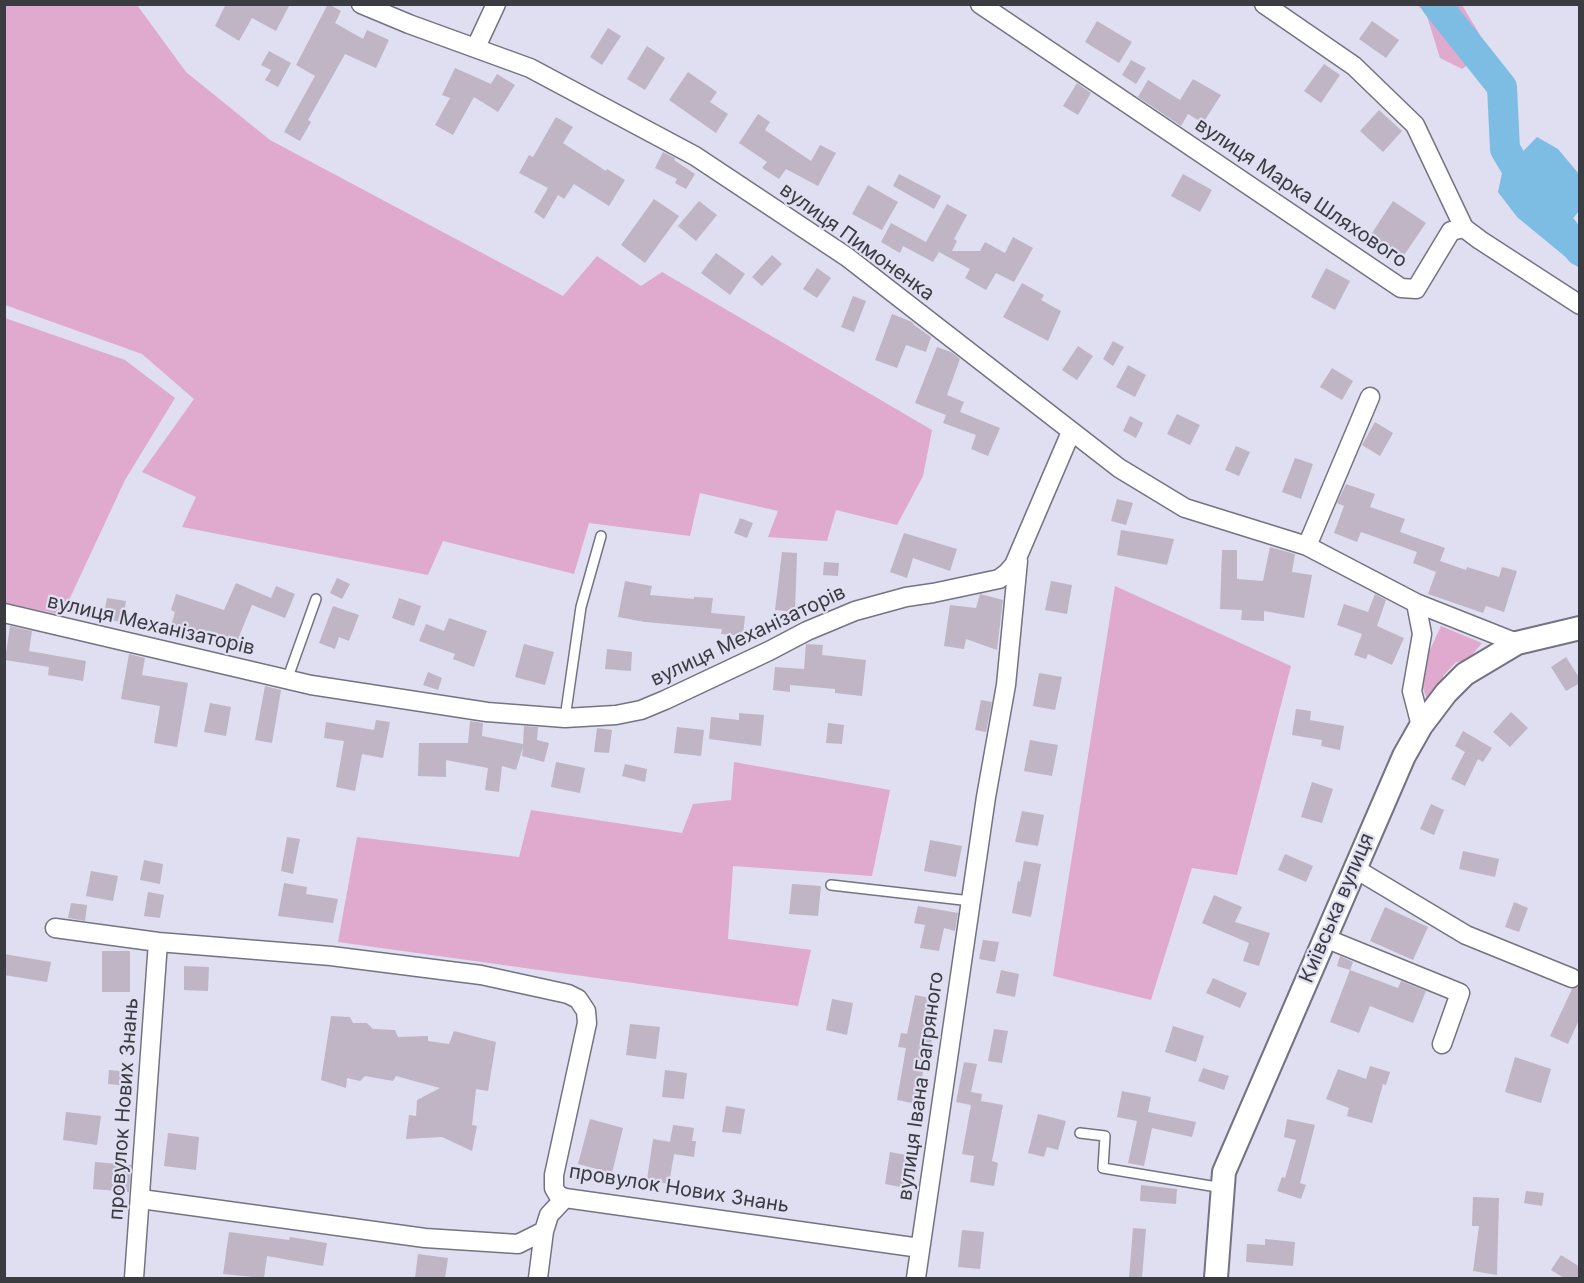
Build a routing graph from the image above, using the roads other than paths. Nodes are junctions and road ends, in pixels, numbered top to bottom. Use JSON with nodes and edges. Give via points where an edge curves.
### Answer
{"nodes":[{"id":1,"x":361,"y":4,"type":"edge"},
{"id":2,"x":496,"y":4,"type":"edge"},
{"id":3,"x":980,"y":4,"type":"edge"},
{"id":4,"x":1264,"y":4,"type":"edge"},
{"id":5,"x":476,"y":47,"type":"junction"},
{"id":6,"x":1464,"y":228,"type":"junction"},
{"id":7,"x":1580,"y":305,"type":"edge"},
{"id":8,"x":1370,"y":397,"type":"dead end"},
{"id":9,"x":1071,"y":432,"type":"junction"},
{"id":10,"x":601,"y":536,"type":"dead end"},
{"id":11,"x":1307,"y":546,"type":"junction"},
{"id":12,"x":1018,"y":553,"type":"junction"},
{"id":13,"x":985,"y":583,"type":"junction"},
{"id":14,"x":1014,"y":593,"type":"junction"},
{"id":15,"x":316,"y":599,"type":"dead end"},
{"id":16,"x":1416,"y":603,"type":"junction"},
{"id":17,"x":4,"y":613,"type":"edge"},
{"id":18,"x":1580,"y":628,"type":"edge"},
{"id":19,"x":1517,"y":643,"type":"junction"},
{"id":20,"x":286,"y":680,"type":"junction"},
{"id":21,"x":565,"y":718,"type":"junction"},
{"id":22,"x":1421,"y":726,"type":"junction"},
{"id":23,"x":1354,"y":868,"type":"junction"},
{"id":24,"x":831,"y":885,"type":"dead end"},
{"id":25,"x":971,"y":901,"type":"junction"},
{"id":26,"x":55,"y":928,"type":"dead end"},
{"id":27,"x":1325,"y":938,"type":"junction"},
{"id":28,"x":158,"y":942,"type":"junction"},
{"id":29,"x":1572,"y":978,"type":"dead end"},
{"id":30,"x":1442,"y":1044,"type":"dead end"},
{"id":31,"x":1080,"y":1133,"type":"dead end"},
{"id":32,"x":1223,"y":1188,"type":"junction"},
{"id":33,"x":566,"y":1198,"type":"junction"},
{"id":34,"x":141,"y":1199,"type":"junction"},
{"id":35,"x":544,"y":1231,"type":"junction"},
{"id":36,"x":920,"y":1248,"type":"junction"},
{"id":37,"x":134,"y":1278,"type":"edge"},
{"id":38,"x":538,"y":1278,"type":"edge"},
{"id":39,"x":916,"y":1278,"type":"edge"},
{"id":40,"x":1216,"y":1278,"type":"edge"}],
"edges":[{"from":1,"to":5,"type":"street","name":"вулиця Пимоненка"},
{"from":2,"to":5,"type":"street"},
{"from":3,"to":6,"type":"street","name":"вулиця Марка Шляхового","via":[[1401,288],[1416,289],[1451,231]]},
{"from":4,"to":6,"type":"street","via":[[1354,66],[1415,125]]},
{"from":5,"to":9,"type":"street","name":"вулиця Пимоненка","via":[[530,68],[695,156],[847,258]]},
{"from":6,"to":7,"type":"street"},
{"from":8,"to":11,"type":"street"},
{"from":9,"to":11,"type":"street","name":"вулиця Пимоненка","via":[[1119,468],[1185,508]]},
{"from":9,"to":12,"type":"street","name":"вулиця Механізаторів"},
{"from":10,"to":21,"type":"lane","via":[[581,607]]},
{"from":11,"to":16,"type":"street","name":"вулиця Пимоненка"},
{"from":12,"to":13,"type":"street","name":"вулиця Механізаторів","via":[[1007,573]]},
{"from":12,"to":14,"type":"street","name":"вулиця Івана Багряного"},
{"from":13,"to":14,"type":"street","via":[[1006,582]]},
{"from":13,"to":21,"type":"street","name":"вулиця Механізаторів","via":[[889,601],[847,614],[641,710]]},
{"from":14,"to":25,"type":"street","name":"вулиця Івана Багряного","via":[[1006,685]]},
{"from":15,"to":20,"type":"lane"},
{"from":16,"to":19,"type":"street","name":"вулиця Пимоненка"},
{"from":16,"to":22,"type":"street","via":[[1422,634],[1412,691]]},
{"from":17,"to":20,"type":"street","name":"вулиця Механізаторів"},
{"from":18,"to":19,"type":"street","name":"Київська вулиця"},
{"from":19,"to":22,"type":"street","name":"Київська вулиця","via":[[1465,674]]},
{"from":20,"to":21,"type":"street","name":"вулиця Механізаторів","via":[[487,712]]},
{"from":22,"to":23,"type":"street","name":"Київська вулиця"},
{"from":23,"to":27,"type":"street","name":"Київська вулиця"},
{"from":23,"to":29,"type":"street","via":[[1466,935]]},
{"from":24,"to":25,"type":"lane"},
{"from":25,"to":36,"type":"street","name":"вулиця Івана Багряного"},
{"from":26,"to":28,"type":"street"},
{"from":27,"to":30,"type":"street","via":[[1460,993]]},
{"from":27,"to":32,"type":"street","name":"Київська вулиця","via":[[1224,1172]]},
{"from":28,"to":33,"type":"street","name":"провулок Нових Знань","via":[[331,956],[481,975],[578,999],[587,1023],[554,1174],[554,1188]]},
{"from":28,"to":34,"type":"street","name":"провулок Нових Знань"},
{"from":31,"to":32,"type":"lane","via":[[1106,1136],[1103,1168]]},
{"from":32,"to":40,"type":"street","name":"Київська вулиця"},
{"from":33,"to":35,"type":"street","via":[[549,1215]]},
{"from":33,"to":36,"type":"street","name":"провулок Нових Знань"},
{"from":34,"to":35,"type":"street","via":[[425,1238],[519,1244]]},
{"from":34,"to":37,"type":"street","name":"провулок Нових Знань"},
{"from":35,"to":38,"type":"street"},
{"from":36,"to":39,"type":"street","name":"вулиця Івана Багряного"}]}
